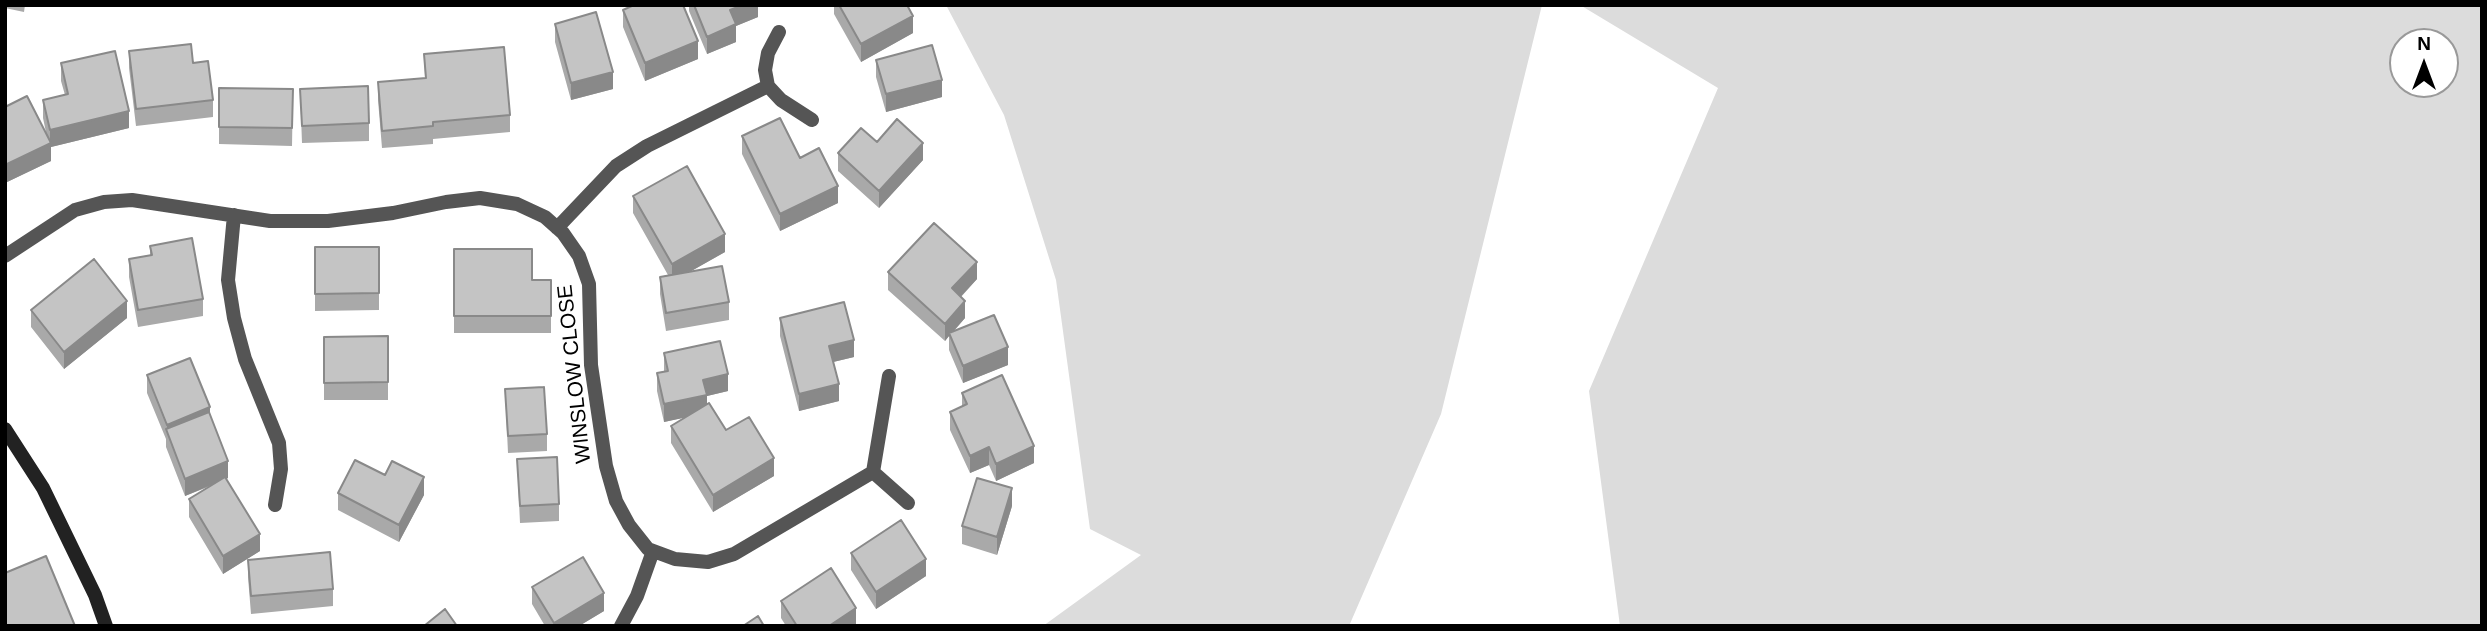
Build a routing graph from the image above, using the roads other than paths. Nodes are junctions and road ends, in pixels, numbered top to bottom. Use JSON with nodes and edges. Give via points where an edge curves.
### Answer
{"nodes":[{"id":1,"x":779,"y":33,"type":"dead end"},
{"id":2,"x":768,"y":86,"type":"junction"},
{"id":3,"x":812,"y":120,"type":"dead end"},
{"id":4,"x":234,"y":215,"type":"junction"},
{"id":5,"x":557,"y":228,"type":"junction"},
{"id":6,"x":5,"y":256,"type":"edge"},
{"id":7,"x":889,"y":376,"type":"dead end"},
{"id":8,"x":5,"y":429,"type":"edge"},
{"id":9,"x":873,"y":472,"type":"junction"},
{"id":10,"x":908,"y":503,"type":"dead end"},
{"id":11,"x":275,"y":505,"type":"dead end"},
{"id":12,"x":653,"y":551,"type":"junction"},
{"id":13,"x":106,"y":626,"type":"edge"},
{"id":14,"x":621,"y":626,"type":"edge"}],
"edges":[{"from":1,"to":2,"type":"street","via":[[768,53]]},
{"from":2,"to":3,"type":"street"},
{"from":2,"to":5,"type":"street","via":[[615,166]]},
{"from":4,"to":5,"type":"street","name":"WINSLOW CLOSE","via":[[270,221],[328,221],[480,198],[517,204]]},
{"from":4,"to":6,"type":"street","name":"WINSLOW CLOSE","via":[[132,200],[104,202],[75,210]]},
{"from":4,"to":11,"type":"street","via":[[229,280],[234,318],[245,359],[279,443],[281,469]]},
{"from":5,"to":12,"type":"street","name":"WINSLOW CLOSE","via":[[579,256],[589,284],[591,365],[606,466],[616,501],[629,525]]},
{"from":7,"to":9,"type":"street"},
{"from":8,"to":13,"type":"street","via":[[43,488]]},
{"from":9,"to":10,"type":"street"},
{"from":9,"to":12,"type":"street","via":[[734,554],[708,562],[675,559]]},
{"from":12,"to":14,"type":"street"}]}
